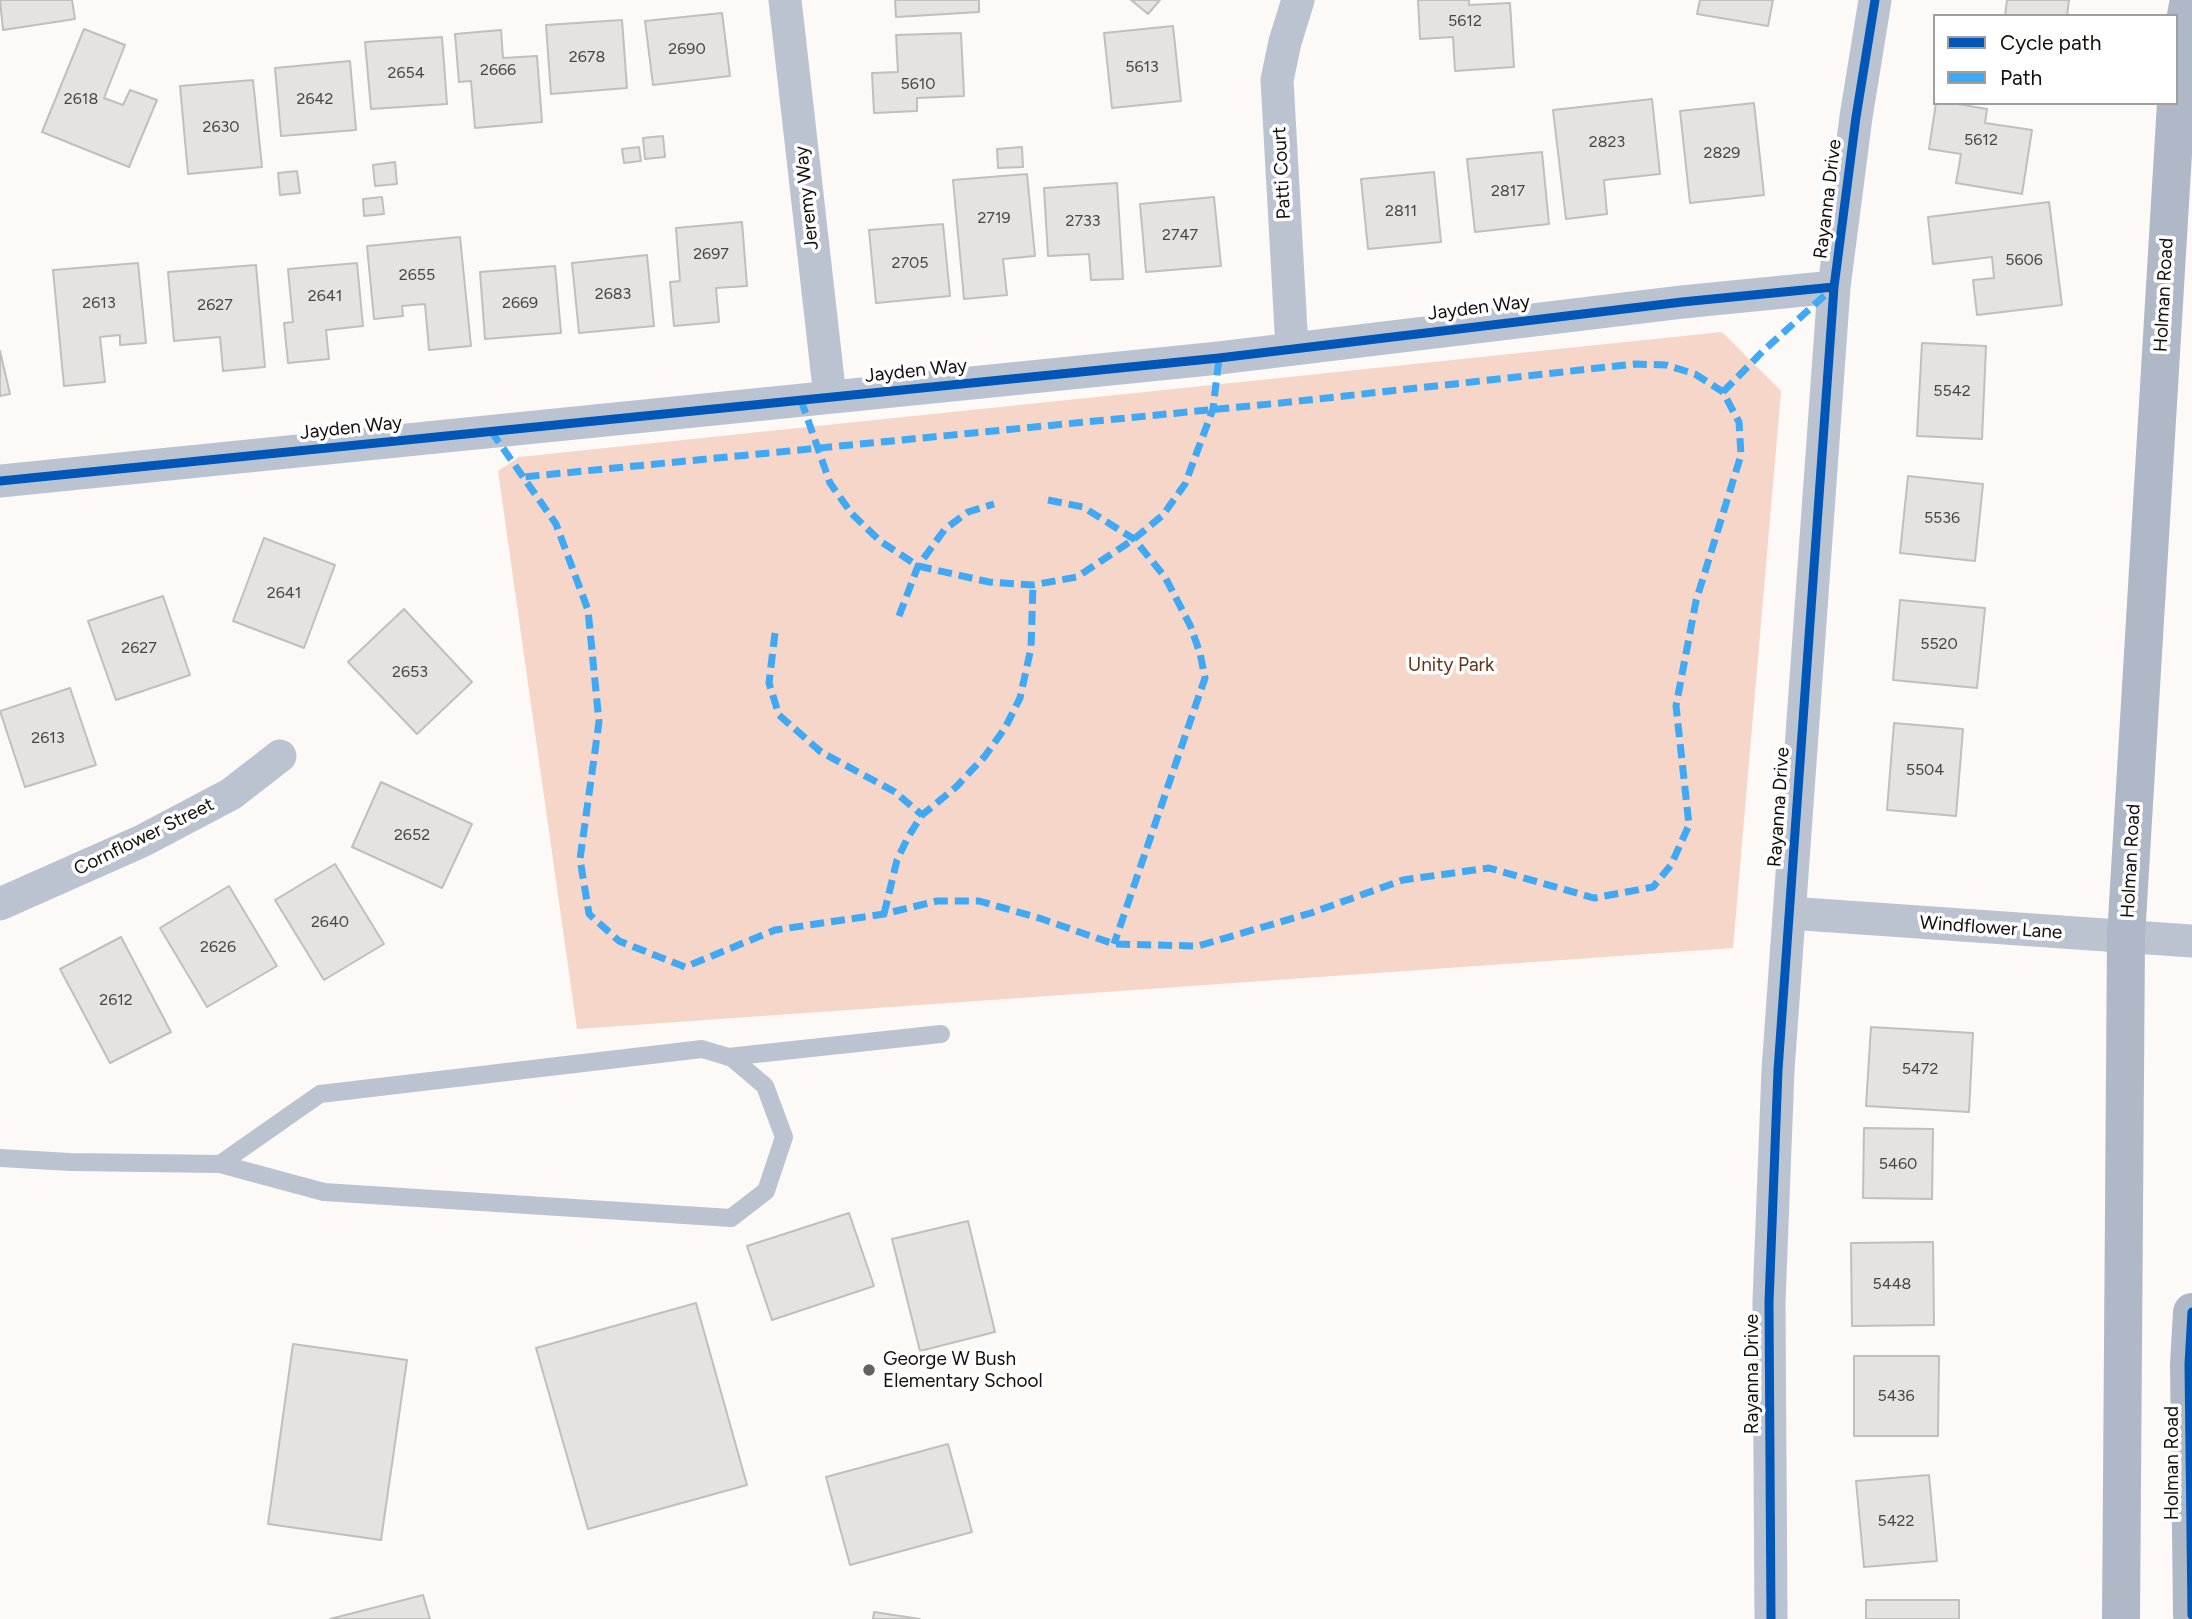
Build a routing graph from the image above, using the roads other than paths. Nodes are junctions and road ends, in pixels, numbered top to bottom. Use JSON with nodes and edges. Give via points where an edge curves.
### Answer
{"nodes":[{"id":1,"x":785,"y":0,"type":"edge"},
{"id":2,"x":1298,"y":0,"type":"edge"},
{"id":3,"x":1875,"y":0,"type":"edge"},
{"id":4,"x":2189,"y":0,"type":"edge"},
{"id":5,"x":2178,"y":57,"type":"edge"},
{"id":6,"x":2176,"y":105,"type":"edge"},
{"id":7,"x":1834,"y":287,"type":"junction"},
{"id":8,"x":1292,"y":348,"type":"junction"},
{"id":9,"x":830,"y":397,"type":"junction"},
{"id":10,"x":0,"y":481,"type":"edge"},
{"id":11,"x":280,"y":756,"type":"dead end"},
{"id":12,"x":0,"y":904,"type":"edge"},
{"id":13,"x":1789,"y":913,"type":"junction"},
{"id":14,"x":2126,"y":937,"type":"junction"},
{"id":15,"x":2192,"y":941,"type":"edge"},
{"id":16,"x":941,"y":1034,"type":"dead end"},
{"id":17,"x":728,"y":1057,"type":"junction"},
{"id":18,"x":0,"y":1158,"type":"edge"},
{"id":19,"x":220,"y":1164,"type":"junction"},
{"id":20,"x":2192,"y":1312,"type":"edge"},
{"id":21,"x":2191,"y":1524,"type":"edge"},
{"id":22,"x":2192,"y":1615,"type":"edge"},
{"id":23,"x":1771,"y":1619,"type":"edge"},
{"id":24,"x":2121,"y":1619,"type":"edge"}],
"edges":[{"from":1,"to":9,"type":"street","name":"Jeremy Way"},
{"from":2,"to":8,"type":"street","name":"Patti Court","via":[[1277,80]]},
{"from":3,"to":7,"type":"street","name":"Rayanna Drive"},
{"from":4,"to":5,"type":"main road"},
{"from":6,"to":14,"type":"main road","name":"Holman Road"},
{"from":7,"to":8,"type":"street","name":"Jayden Way"},
{"from":7,"to":13,"type":"street","name":"Rayanna Drive"},
{"from":8,"to":9,"type":"street","name":"Jayden Way"},
{"from":9,"to":10,"type":"street","name":"Jayden Way"},
{"from":11,"to":12,"type":"street","name":"Cornflower Street","via":[[231,794],[176,824]]},
{"from":13,"to":14,"type":"street","name":"Windflower Lane"},
{"from":13,"to":23,"type":"street","name":"Rayanna Drive","via":[[1769,1302]]},
{"from":14,"to":15,"type":"street","name":"Windflower Lane"},
{"from":14,"to":24,"type":"main road","name":"Holman Road"},
{"from":16,"to":17,"type":"lane"},
{"from":17,"to":19,"type":"lane","via":[[702,1049],[320,1094]]},
{"from":17,"to":19,"type":"lane","via":[[765,1086],[784,1137],[766,1192],[731,1218],[324,1192]]},
{"from":18,"to":19,"type":"lane"},
{"from":20,"to":21,"type":"main road","name":"Holman Road"},
{"from":21,"to":22,"type":"main road","name":"Holman Road"}]}
